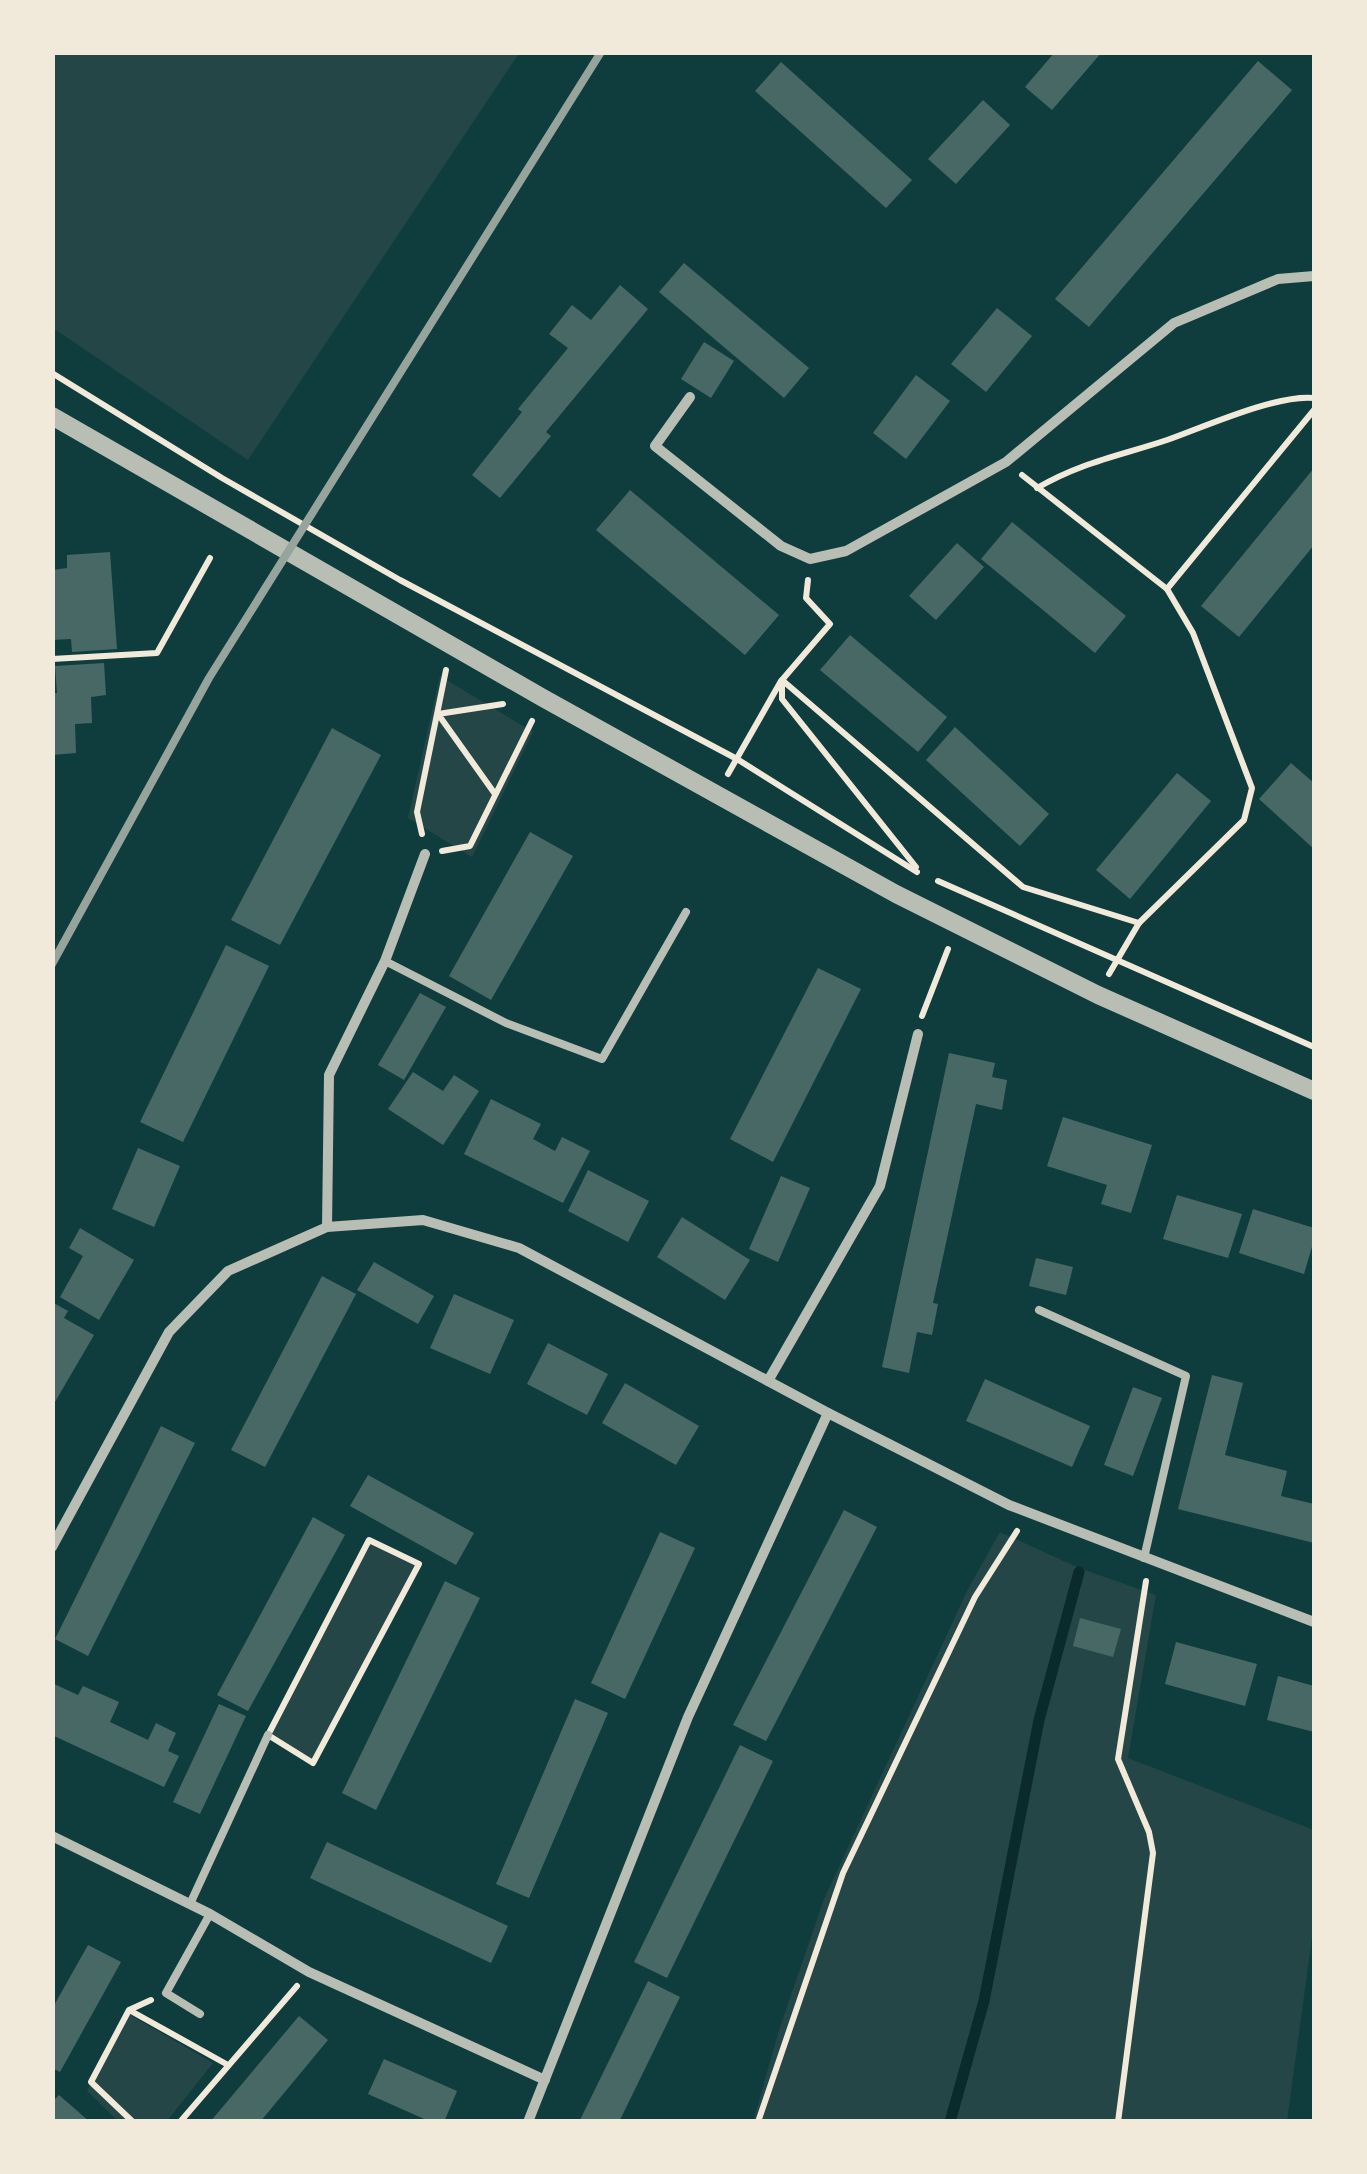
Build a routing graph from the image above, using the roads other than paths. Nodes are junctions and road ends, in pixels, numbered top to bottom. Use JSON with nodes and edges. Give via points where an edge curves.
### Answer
{"nodes":[{"id":1,"x":1314,"y":276,"type":"edge"},
{"id":2,"x":690,"y":397,"type":"dead end"},
{"id":3,"x":52,"y":416,"type":"edge"},
{"id":4,"x":426,"y":854,"type":"road end"},
{"id":5,"x":686,"y":912,"type":"dead end"},
{"id":6,"x":384,"y":961,"type":"junction"},
{"id":7,"x":918,"y":1034,"type":"dead end"},
{"id":8,"x":1314,"y":1091,"type":"edge"},
{"id":9,"x":326,"y":1228,"type":"junction"},
{"id":10,"x":1039,"y":1310,"type":"dead end"},
{"id":11,"x":768,"y":1380,"type":"junction"},
{"id":12,"x":828,"y":1413,"type":"junction"},
{"id":13,"x":52,"y":1546,"type":"edge"},
{"id":14,"x":1146,"y":1559,"type":"junction"},
{"id":15,"x":1314,"y":1622,"type":"edge"},
{"id":16,"x":268,"y":1735,"type":"road end"},
{"id":17,"x":52,"y":1836,"type":"edge"},
{"id":18,"x":190,"y":1904,"type":"junction"},
{"id":19,"x":210,"y":1914,"type":"junction"},
{"id":20,"x":200,"y":2014,"type":"dead end"},
{"id":21,"x":545,"y":2080,"type":"junction"},
{"id":22,"x":528,"y":2122,"type":"edge"}],
"edges":[{"from":1,"to":2,"type":"street","via":[[1278,279],[1174,322],[1006,462],[846,551],[810,559],[781,546],[655,446]]},
{"from":3,"to":8,"type":"street","via":[[958,926]]},
{"from":4,"to":6,"type":"street"},
{"from":5,"to":6,"type":"lane","via":[[602,1059],[506,1023]]},
{"from":6,"to":9,"type":"street","via":[[329,1075]]},
{"from":7,"to":11,"type":"street","via":[[880,1186]]},
{"from":9,"to":11,"type":"street","via":[[422,1220],[519,1248]]},
{"from":9,"to":13,"type":"street","via":[[228,1271],[169,1332]]},
{"from":10,"to":14,"type":"lane","via":[[1186,1376]]},
{"from":11,"to":12,"type":"street"},
{"from":12,"to":14,"type":"street","via":[[1026,1512]]},
{"from":12,"to":21,"type":"street","via":[[688,1717]]},
{"from":14,"to":15,"type":"street"},
{"from":16,"to":18,"type":"lane"},
{"from":17,"to":18,"type":"street"},
{"from":18,"to":19,"type":"street"},
{"from":19,"to":20,"type":"lane","via":[[166,1993]]},
{"from":19,"to":21,"type":"street","via":[[308,1972]]},
{"from":21,"to":22,"type":"street"}]}
